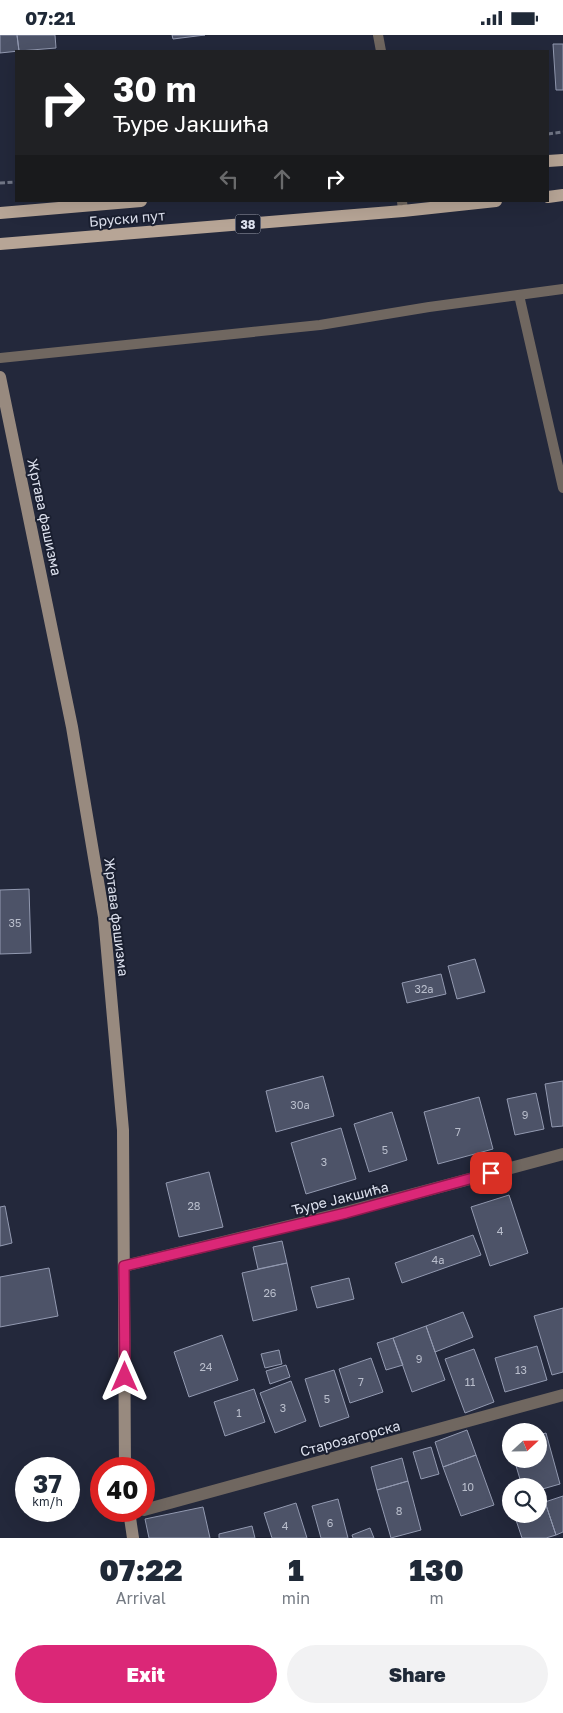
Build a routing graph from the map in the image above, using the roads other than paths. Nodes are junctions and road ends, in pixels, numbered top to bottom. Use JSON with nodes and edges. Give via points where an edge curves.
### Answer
{"nodes":[{"id":1,"x":378,"y":35,"type":"edge"},
{"id":2,"x":381,"y":50,"type":"edge"},
{"id":3,"x":563,"y":160,"type":"edge"},
{"id":4,"x":549,"y":161,"type":"edge"},
{"id":5,"x":563,"y":195,"type":"edge"},
{"id":6,"x":549,"y":197,"type":"edge"},
{"id":7,"x":129,"y":202,"type":"edge"},
{"id":8,"x":477,"y":202,"type":"edge"},
{"id":9,"x":403,"y":206,"type":"edge"},
{"id":10,"x":0,"y":213,"type":"edge"},
{"id":11,"x":0,"y":243,"type":"edge"},
{"id":12,"x":563,"y":289,"type":"edge"},
{"id":13,"x":519,"y":295,"type":"junction"},
{"id":14,"x":0,"y":358,"type":"edge"},
{"id":15,"x":0,"y":377,"type":"edge"},
{"id":16,"x":563,"y":488,"type":"edge"},
{"id":17,"x":563,"y":1154,"type":"edge"},
{"id":18,"x":124,"y":1266,"type":"junction"},
{"id":19,"x":563,"y":1395,"type":"edge"},
{"id":20,"x":125,"y":1457,"type":"edge"},
{"id":21,"x":155,"y":1507,"type":"edge"},
{"id":22,"x":132,"y":1522,"type":"edge"},
{"id":23,"x":133,"y":1538,"type":"edge"}],
"edges":[{"from":1,"to":2,"type":"lane"},
{"from":3,"to":4,"type":"main road"},
{"from":5,"to":6,"type":"main road"},
{"from":7,"to":10,"type":"main road","name":"Бруски пут"},
{"from":8,"to":9,"type":"main road","name":"Бруски пут","number":"38"},
{"from":9,"to":11,"type":"main road","name":"Бруски пут","number":"38"},
{"from":12,"to":13,"type":"lane"},
{"from":13,"to":14,"type":"lane","via":[[320,325]]},
{"from":13,"to":16,"type":"lane"},
{"from":15,"to":18,"type":"street","name":"Жртава фашизма","via":[[72,727],[104,917],[123,1130]]},
{"from":17,"to":18,"type":"street","name":"Ђуре Јакшића","via":[[346,1213]]},
{"from":18,"to":20,"type":"street","name":"Жртава фашизма"},
{"from":19,"to":21,"type":"street","name":"Старозагорска"},
{"from":22,"to":23,"type":"street"}]}
